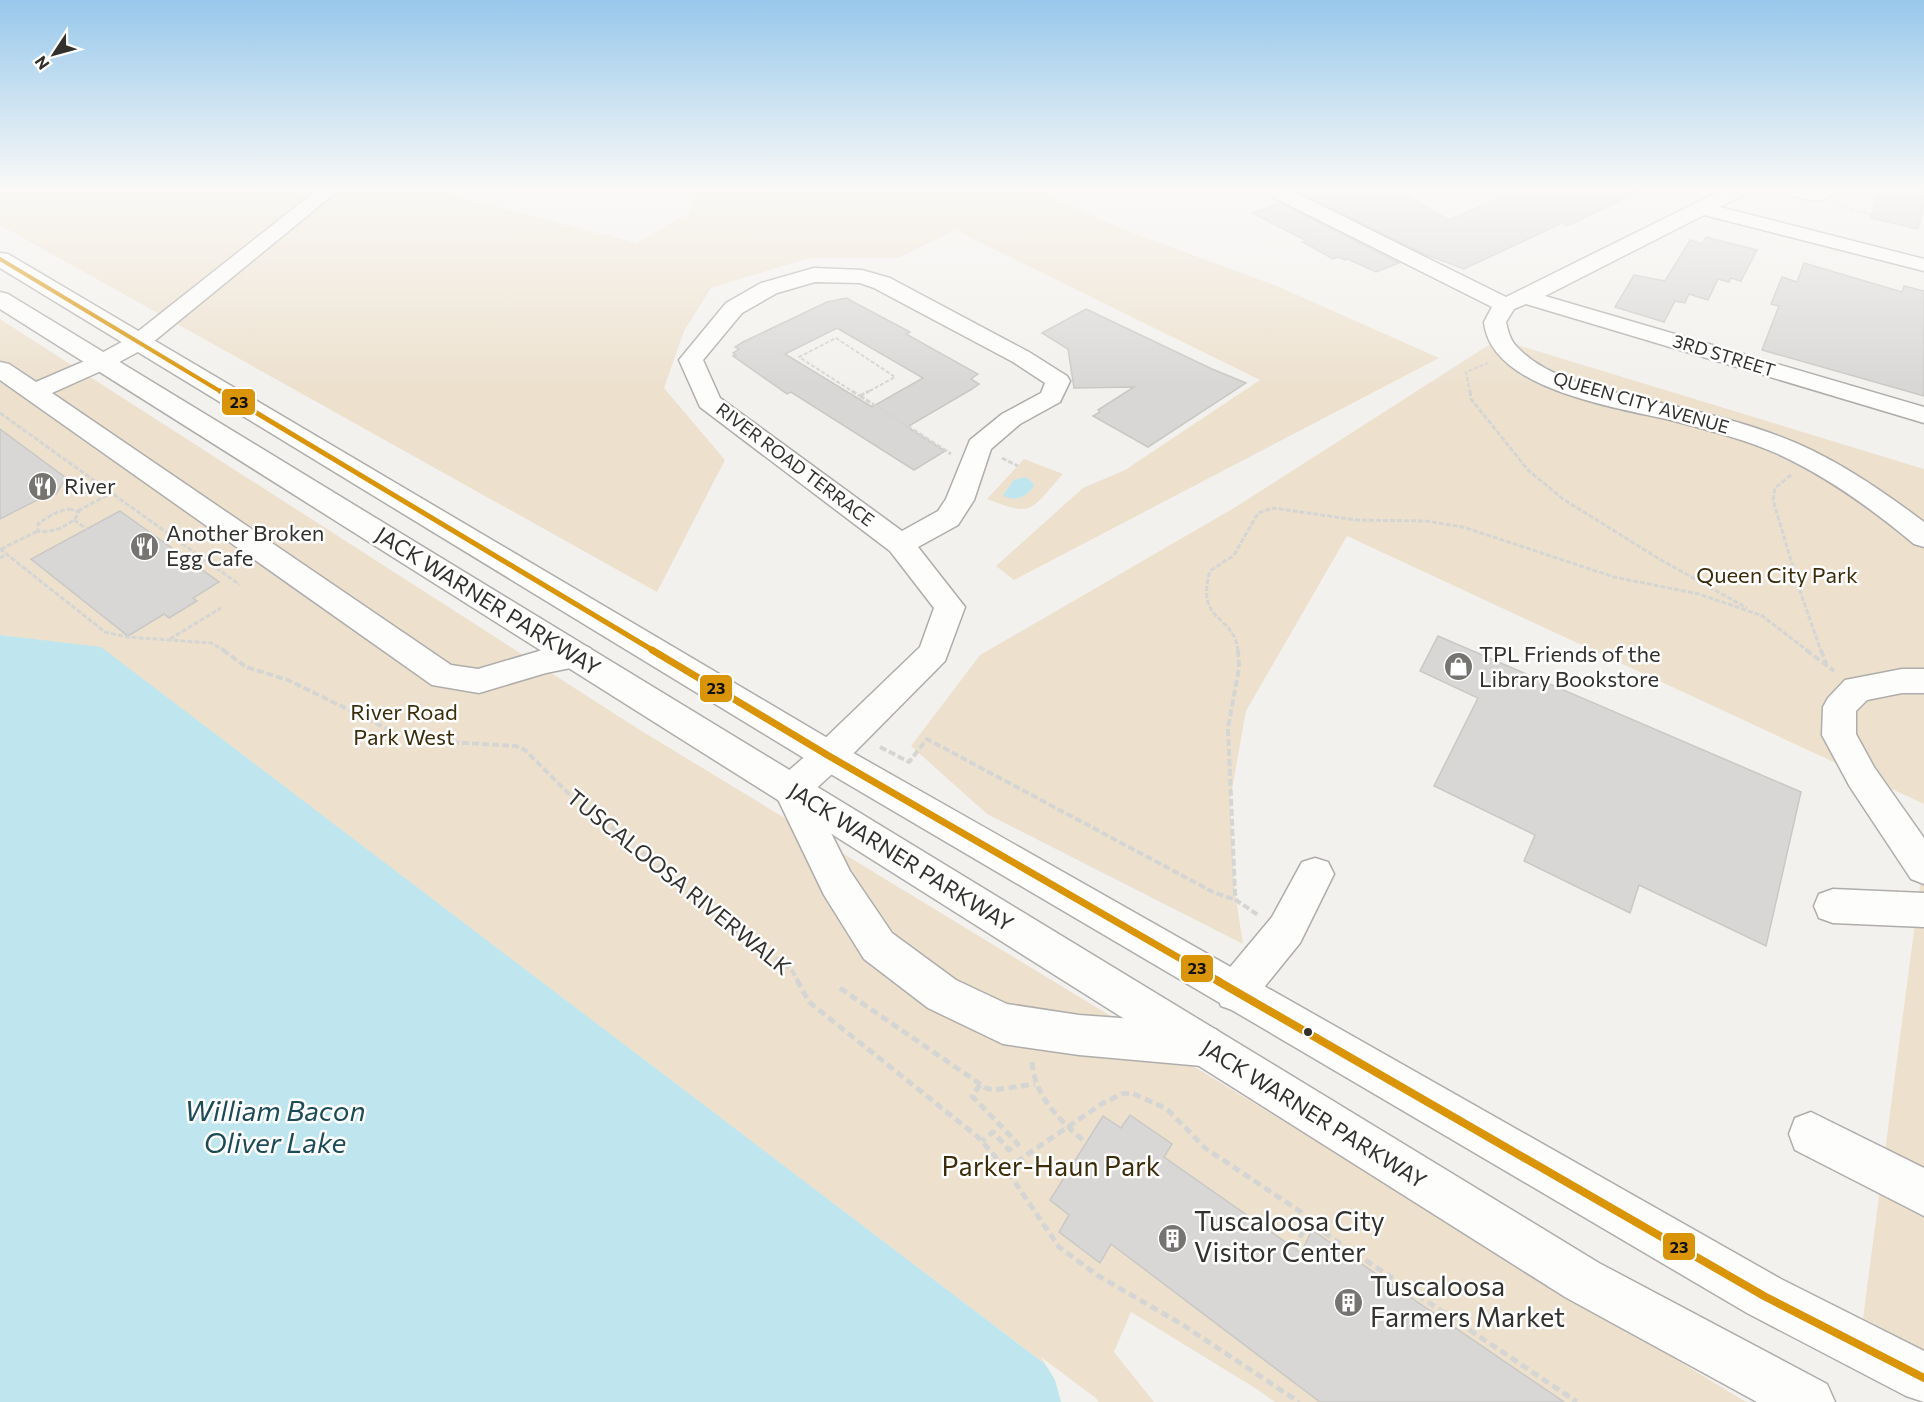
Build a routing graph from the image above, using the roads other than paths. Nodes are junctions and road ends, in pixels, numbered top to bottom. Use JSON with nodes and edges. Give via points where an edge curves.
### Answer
{"nodes":[{"id":1,"x":248,"y":254,"type":"edge"},
{"id":2,"x":1414,"y":254,"type":"edge"},
{"id":3,"x":1600,"y":254,"type":"edge"},
{"id":4,"x":1888,"y":254,"type":"edge"},
{"id":5,"x":0,"y":259,"type":"edge"},
{"id":6,"x":1924,"y":265,"type":"edge"},
{"id":7,"x":0,"y":299,"type":"edge"},
{"id":8,"x":1515,"y":301,"type":"junction"},
{"id":9,"x":139,"y":342,"type":"junction"},
{"id":10,"x":102,"y":362,"type":"junction"},
{"id":11,"x":0,"y":369,"type":"edge"},
{"id":12,"x":34,"y":392,"type":"junction"},
{"id":13,"x":1924,"y":415,"type":"edge"},
{"id":14,"x":1924,"y":537,"type":"edge"},
{"id":15,"x":900,"y":544,"type":"junction"},
{"id":16,"x":531,"y":628,"type":"junction"},
{"id":17,"x":579,"y":657,"type":"junction"},
{"id":18,"x":507,"y":671,"type":"junction"},
{"id":19,"x":1924,"y":681,"type":"edge"},
{"id":20,"x":841,"y":744,"type":"junction"},
{"id":21,"x":791,"y":789,"type":"junction"},
{"id":22,"x":1924,"y":868,"type":"edge"},
{"id":23,"x":1316,"y":873,"type":"dead end"},
{"id":24,"x":1833,"y":906,"type":"dead end"},
{"id":25,"x":1924,"y":910,"type":"edge"},
{"id":26,"x":1235,"y":992,"type":"junction"},
{"id":27,"x":1203,"y":1045,"type":"junction"},
{"id":28,"x":1811,"y":1134,"type":"dead end"},
{"id":29,"x":1924,"y":1193,"type":"edge"},
{"id":30,"x":1924,"y":1378,"type":"edge"},
{"id":31,"x":1809,"y":1402,"type":"edge"}],
"edges":[{"from":1,"to":9,"type":"street"},
{"from":2,"to":8,"type":"street","name":"3RD STREET"},
{"from":3,"to":8,"type":"street"},
{"from":4,"to":6,"type":"street"},
{"from":5,"to":9,"type":"street","name":"JACK WARNER PARKWAY"},
{"from":7,"to":10,"type":"street","name":"JACK WARNER PARKWAY"},
{"from":8,"to":13,"type":"street","name":"3RD STREET"},
{"from":8,"to":14,"type":"street","name":"QUEEN CITY AVENUE","via":[[1495,322],[1498,339],[1511,355],[1530,368],[1583,390],[1725,427],[1785,448],[1839,476]]},
{"from":9,"to":10,"type":"street"},
{"from":9,"to":20,"type":"street","name":"JACK WARNER PARKWAY"},
{"from":10,"to":12,"type":"street"},
{"from":10,"to":16,"type":"street","name":"JACK WARNER PARKWAY"},
{"from":11,"to":12,"type":"street"},
{"from":12,"to":18,"type":"street","via":[[443,676],[479,681]]},
{"from":15,"to":15,"type":"street","name":"RIVER ROAD TERRACE","via":[[948,518],[960,500],[979,446],[1011,419],[1050,397],[1058,381],[1022,357],[882,283],[862,277],[814,275],[769,288],[734,308],[691,360],[709,402]]},
{"from":15,"to":20,"type":"street","name":"RIVER ROAD TERRACE","via":[[950,607],[934,653]]},
{"from":16,"to":17,"type":"street","name":"JACK WARNER PARKWAY"},
{"from":16,"to":18,"type":"street"},
{"from":17,"to":18,"type":"street"},
{"from":17,"to":21,"type":"street","name":"JACK WARNER PARKWAY"},
{"from":19,"to":22,"type":"street","via":[[1857,689],[1840,707],[1839,735],[1862,777]]},
{"from":20,"to":21,"type":"street","name":"RIVER ROAD TERRACE"},
{"from":20,"to":26,"type":"street","name":"JACK WARNER PARKWAY"},
{"from":21,"to":27,"type":"street","name":"JACK WARNER PARKWAY"},
{"from":21,"to":27,"type":"street","via":[[837,883],[878,946],[942,994],[1003,1024],[1079,1035]]},
{"from":23,"to":26,"type":"street","via":[[1286,930]]},
{"from":24,"to":25,"type":"street"},
{"from":26,"to":30,"type":"street","name":"JACK WARNER PARKWAY","via":[[1764,1296]]},
{"from":27,"to":31,"type":"street","name":"JACK WARNER PARKWAY","via":[[1582,1280]]},
{"from":28,"to":29,"type":"street"}]}
